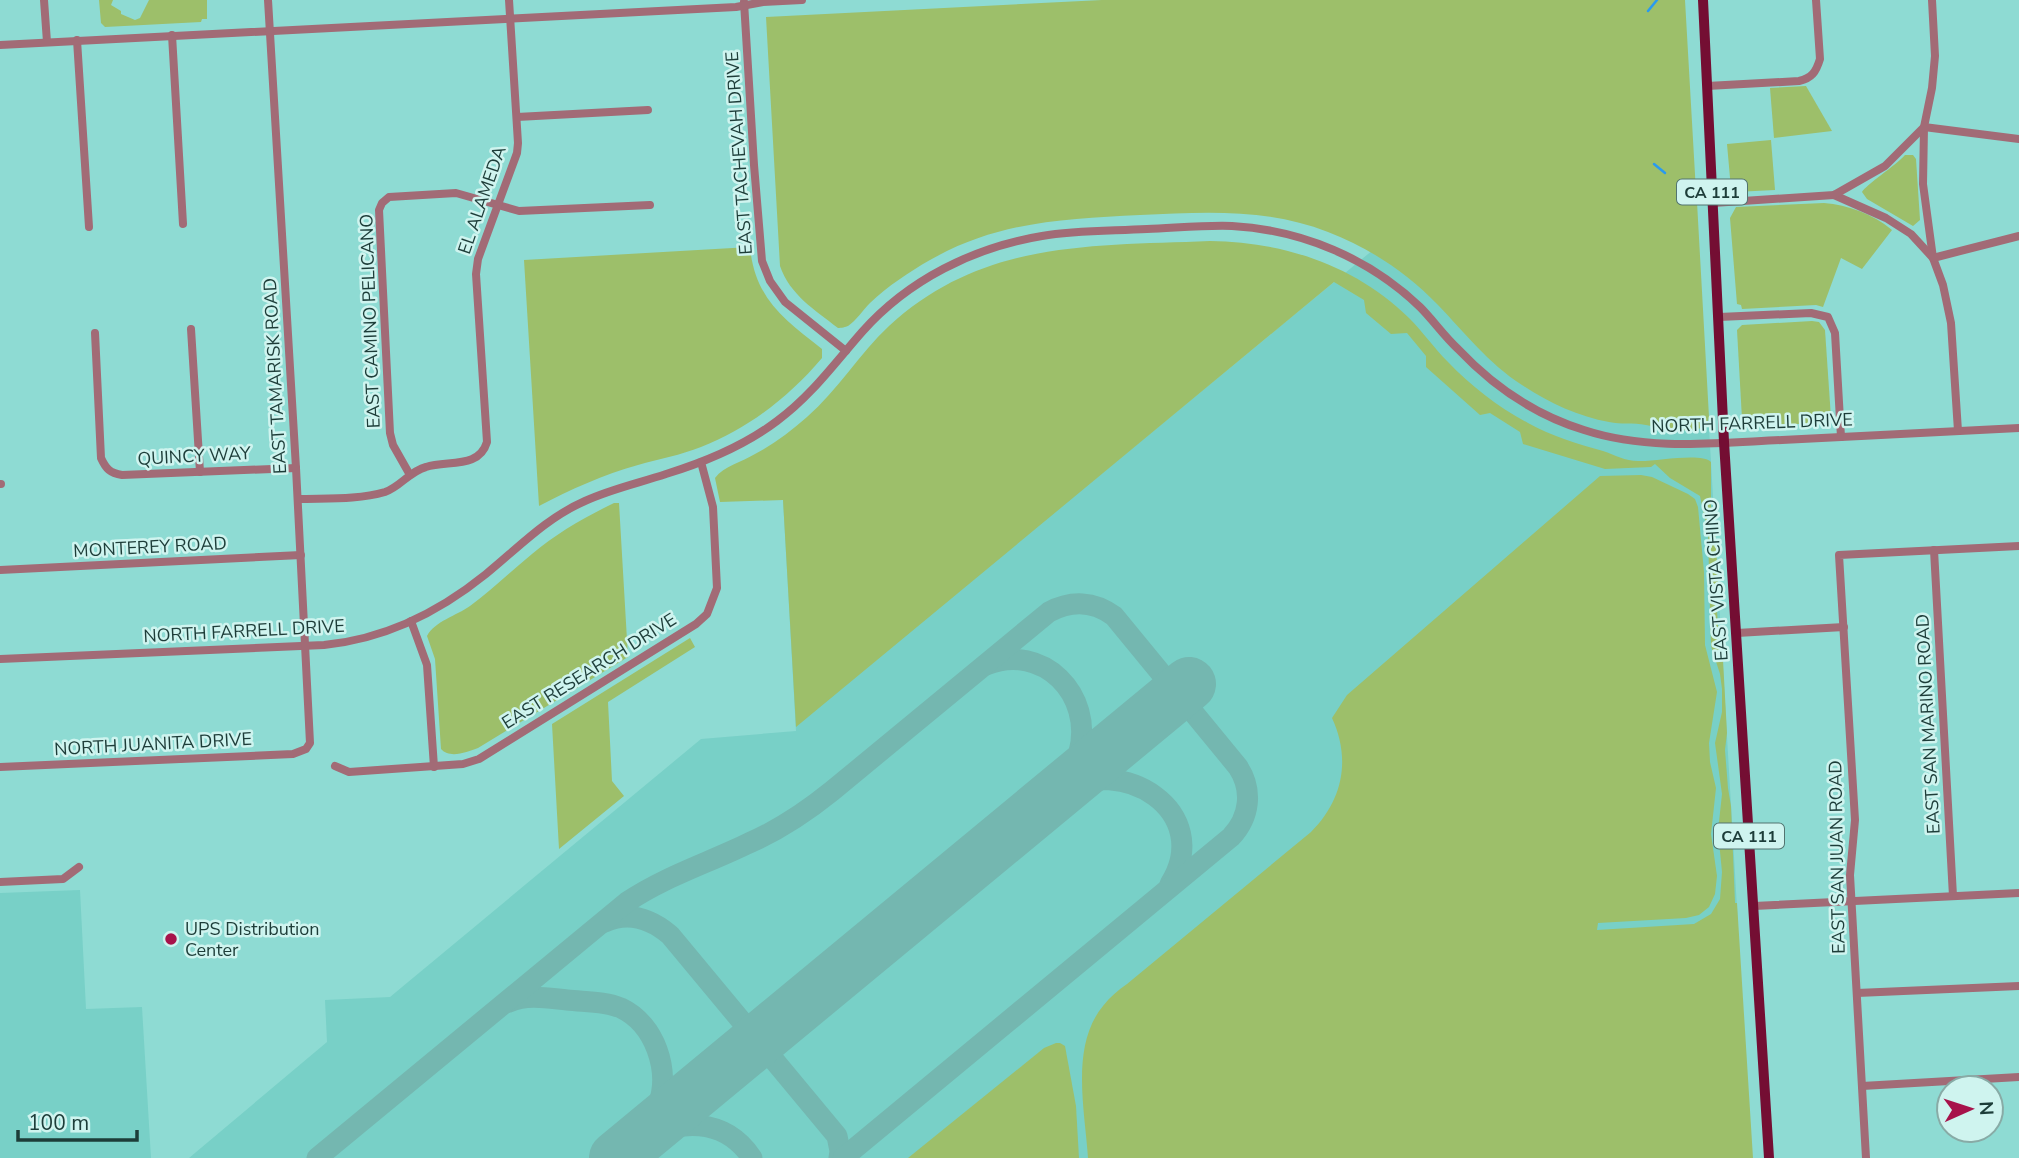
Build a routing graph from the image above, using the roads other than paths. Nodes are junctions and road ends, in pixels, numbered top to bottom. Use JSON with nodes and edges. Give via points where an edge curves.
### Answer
{"nodes":[{"id":1,"x":44,"y":0,"type":"edge"},
{"id":2,"x":268,"y":0,"type":"edge"},
{"id":3,"x":509,"y":0,"type":"edge"},
{"id":4,"x":802,"y":0,"type":"edge"},
{"id":5,"x":1703,"y":0,"type":"edge"},
{"id":6,"x":1816,"y":0,"type":"edge"},
{"id":7,"x":1932,"y":0,"type":"edge"},
{"id":8,"x":744,"y":3,"type":"edge"},
{"id":9,"x":510,"y":19,"type":"junction"},
{"id":10,"x":269,"y":30,"type":"junction"},
{"id":11,"x":172,"y":35,"type":"junction"},
{"id":12,"x":77,"y":40,"type":"junction"},
{"id":13,"x":47,"y":42,"type":"junction"},
{"id":14,"x":0,"y":45,"type":"edge"},
{"id":15,"x":1707,"y":86,"type":"junction"},
{"id":16,"x":648,"y":110,"type":"dead end"},
{"id":17,"x":517,"y":117,"type":"junction"},
{"id":18,"x":1924,"y":127,"type":"junction"},
{"id":19,"x":2019,"y":139,"type":"edge"},
{"id":20,"x":1834,"y":195,"type":"junction"},
{"id":21,"x":1713,"y":202,"type":"junction"},
{"id":22,"x":497,"y":204,"type":"junction"},
{"id":23,"x":650,"y":205,"type":"dead end"},
{"id":24,"x":183,"y":224,"type":"dead end"},
{"id":25,"x":89,"y":228,"type":"dead end"},
{"id":26,"x":2019,"y":236,"type":"edge"},
{"id":27,"x":1933,"y":258,"type":"junction"},
{"id":28,"x":1719,"y":317,"type":"junction"},
{"id":29,"x":191,"y":329,"type":"dead end"},
{"id":30,"x":95,"y":333,"type":"dead end"},
{"id":31,"x":846,"y":351,"type":"junction"},
{"id":32,"x":2019,"y":428,"type":"edge"},
{"id":33,"x":1958,"y":431,"type":"junction"},
{"id":34,"x":1842,"y":437,"type":"junction"},
{"id":35,"x":1724,"y":442,"type":"junction"},
{"id":36,"x":701,"y":462,"type":"junction"},
{"id":37,"x":296,"y":467,"type":"junction"},
{"id":38,"x":200,"y":472,"type":"junction"},
{"id":39,"x":410,"y":475,"type":"junction"},
{"id":40,"x":298,"y":499,"type":"junction"},
{"id":41,"x":2019,"y":546,"type":"edge"},
{"id":42,"x":1934,"y":551,"type":"junction"},
{"id":43,"x":301,"y":555,"type":"junction"},
{"id":44,"x":0,"y":570,"type":"edge"},
{"id":45,"x":411,"y":621,"type":"junction"},
{"id":46,"x":1844,"y":627,"type":"junction"},
{"id":47,"x":1737,"y":633,"type":"junction"},
{"id":48,"x":306,"y":645,"type":"junction"},
{"id":49,"x":0,"y":659,"type":"edge"},
{"id":50,"x":306,"y":749,"type":"joint"},
{"id":51,"x":335,"y":766,"type":"dead end"},
{"id":52,"x":0,"y":767,"type":"edge"},
{"id":53,"x":433,"y":767,"type":"junction"},
{"id":54,"x":79,"y":867,"type":"dead end"},
{"id":55,"x":0,"y":882,"type":"edge"},
{"id":56,"x":2019,"y":893,"type":"edge"},
{"id":57,"x":1953,"y":896,"type":"junction"},
{"id":58,"x":1851,"y":901,"type":"junction"},
{"id":59,"x":1754,"y":906,"type":"junction"},
{"id":60,"x":2019,"y":986,"type":"edge"},
{"id":61,"x":1857,"y":993,"type":"junction"},
{"id":62,"x":2019,"y":1077,"type":"edge"},
{"id":63,"x":1862,"y":1086,"type":"junction"},
{"id":64,"x":1769,"y":1158,"type":"edge"},
{"id":65,"x":1866,"y":1158,"type":"edge"}],
"edges":[{"from":1,"to":13,"type":"street"},
{"from":2,"to":10,"type":"street","name":"EAST TAMARISK ROAD"},
{"from":3,"to":9,"type":"street","name":"EL ALAMEDA"},
{"from":4,"to":8,"type":"street"},
{"from":5,"to":15,"type":"main road","name":"EAST VISTA CHINO","number":"CA 111"},
{"from":6,"to":15,"type":"street","via":[[1820,59],[1809,78]]},
{"from":7,"to":18,"type":"street","via":[[1935,56]]},
{"from":8,"to":9,"type":"street"},
{"from":8,"to":31,"type":"street","name":"EAST TACHEVAH DRIVE","via":[[762,261],[785,302]]},
{"from":9,"to":10,"type":"street"},
{"from":9,"to":17,"type":"street","name":"EL ALAMEDA"},
{"from":10,"to":11,"type":"street"},
{"from":10,"to":37,"type":"street","name":"EAST TAMARISK ROAD"},
{"from":11,"to":12,"type":"street"},
{"from":11,"to":24,"type":"street"},
{"from":12,"to":13,"type":"street"},
{"from":12,"to":25,"type":"street"},
{"from":13,"to":14,"type":"street"},
{"from":15,"to":21,"type":"main road","name":"EAST VISTA CHINO","number":"CA 111"},
{"from":16,"to":17,"type":"street"},
{"from":17,"to":22,"type":"street","name":"EL ALAMEDA","via":[[517,153]]},
{"from":18,"to":19,"type":"street"},
{"from":18,"to":20,"type":"street","via":[[1885,166]]},
{"from":18,"to":27,"type":"street","via":[[1924,199]]},
{"from":20,"to":21,"type":"street"},
{"from":20,"to":27,"type":"street","via":[[1886,218],[1911,234]]},
{"from":21,"to":28,"type":"main road","name":"EAST VISTA CHINO","number":"CA 111"},
{"from":22,"to":23,"type":"street","via":[[519,211]]},
{"from":22,"to":39,"type":"street","name":"EL ALAMEDA","via":[[475,274],[487,442],[484,452]]},
{"from":22,"to":39,"type":"street","name":"EAST CAMINO PELICANO","via":[[456,192],[389,197],[379,210],[390,433]]},
{"from":26,"to":27,"type":"street"},
{"from":27,"to":33,"type":"street","via":[[1951,323]]},
{"from":28,"to":34,"type":"street","via":[[1811,313],[1828,317],[1835,332]]},
{"from":28,"to":35,"type":"main road","name":"EAST VISTA CHINO","number":"CA 111"},
{"from":29,"to":38,"type":"street"},
{"from":30,"to":38,"type":"street","name":"QUINCY WAY","via":[[101,458],[106,469],[122,475]]},
{"from":31,"to":35,"type":"street","name":"NORTH FARRELL DRIVE","via":[[908,291],[996,246],[1068,233],[1249,228],[1320,244],[1377,273],[1418,305],[1492,382],[1550,417],[1619,440]]},
{"from":31,"to":36,"type":"street","name":"NORTH FARRELL DRIVE","via":[[816,387],[779,419],[752,438]]},
{"from":32,"to":33,"type":"street","name":"NORTH FARRELL DRIVE"},
{"from":33,"to":34,"type":"street","name":"NORTH FARRELL DRIVE"},
{"from":34,"to":35,"type":"street","name":"NORTH FARRELL DRIVE"},
{"from":35,"to":47,"type":"main road","name":"EAST VISTA CHINO","number":"CA 111"},
{"from":36,"to":45,"type":"street","name":"NORTH FARRELL DRIVE","via":[[583,502],[541,527],[441,608]]},
{"from":36,"to":53,"type":"street","name":"EAST RESEARCH DRIVE","via":[[713,507],[717,588],[707,614],[478,759]]},
{"from":37,"to":38,"type":"street","name":"QUINCY WAY"},
{"from":37,"to":40,"type":"street","name":"EAST TAMARISK ROAD"},
{"from":39,"to":40,"type":"street","via":[[388,491]]},
{"from":40,"to":43,"type":"street","name":"EAST TAMARISK ROAD"},
{"from":41,"to":42,"type":"street"},
{"from":42,"to":46,"type":"street","name":"EAST SAN JUAN ROAD","via":[[1839,555]]},
{"from":42,"to":57,"type":"street","name":"EAST SAN MARINO ROAD"},
{"from":43,"to":44,"type":"street","name":"MONTEREY ROAD"},
{"from":43,"to":48,"type":"street","name":"EAST TAMARISK ROAD"},
{"from":45,"to":48,"type":"street","name":"NORTH FARRELL DRIVE","via":[[348,643]]},
{"from":45,"to":53,"type":"street","via":[[427,665]]},
{"from":46,"to":47,"type":"street"},
{"from":46,"to":58,"type":"street","name":"EAST SAN JUAN ROAD","via":[[1855,820]]},
{"from":47,"to":59,"type":"main road","name":"EAST VISTA CHINO","number":"CA 111"},
{"from":48,"to":49,"type":"street","name":"NORTH FARRELL DRIVE"},
{"from":48,"to":50,"type":"street","name":"EAST TAMARISK ROAD","via":[[311,735]]},
{"from":50,"to":52,"type":"street","name":"NORTH JUANITA DRIVE","via":[[293,754]]},
{"from":51,"to":53,"type":"street","name":"EAST RESEARCH DRIVE","via":[[349,772]]},
{"from":54,"to":55,"type":"street","via":[[63,879]]},
{"from":56,"to":57,"type":"street"},
{"from":57,"to":58,"type":"street"},
{"from":58,"to":59,"type":"street"},
{"from":58,"to":61,"type":"street","name":"EAST SAN JUAN ROAD"},
{"from":59,"to":64,"type":"main road","name":"EAST VISTA CHINO","number":"CA 111"},
{"from":60,"to":61,"type":"street"},
{"from":61,"to":63,"type":"street","name":"EAST SAN JUAN ROAD"},
{"from":62,"to":63,"type":"street"},
{"from":63,"to":65,"type":"street","name":"EAST SAN JUAN ROAD"}]}
